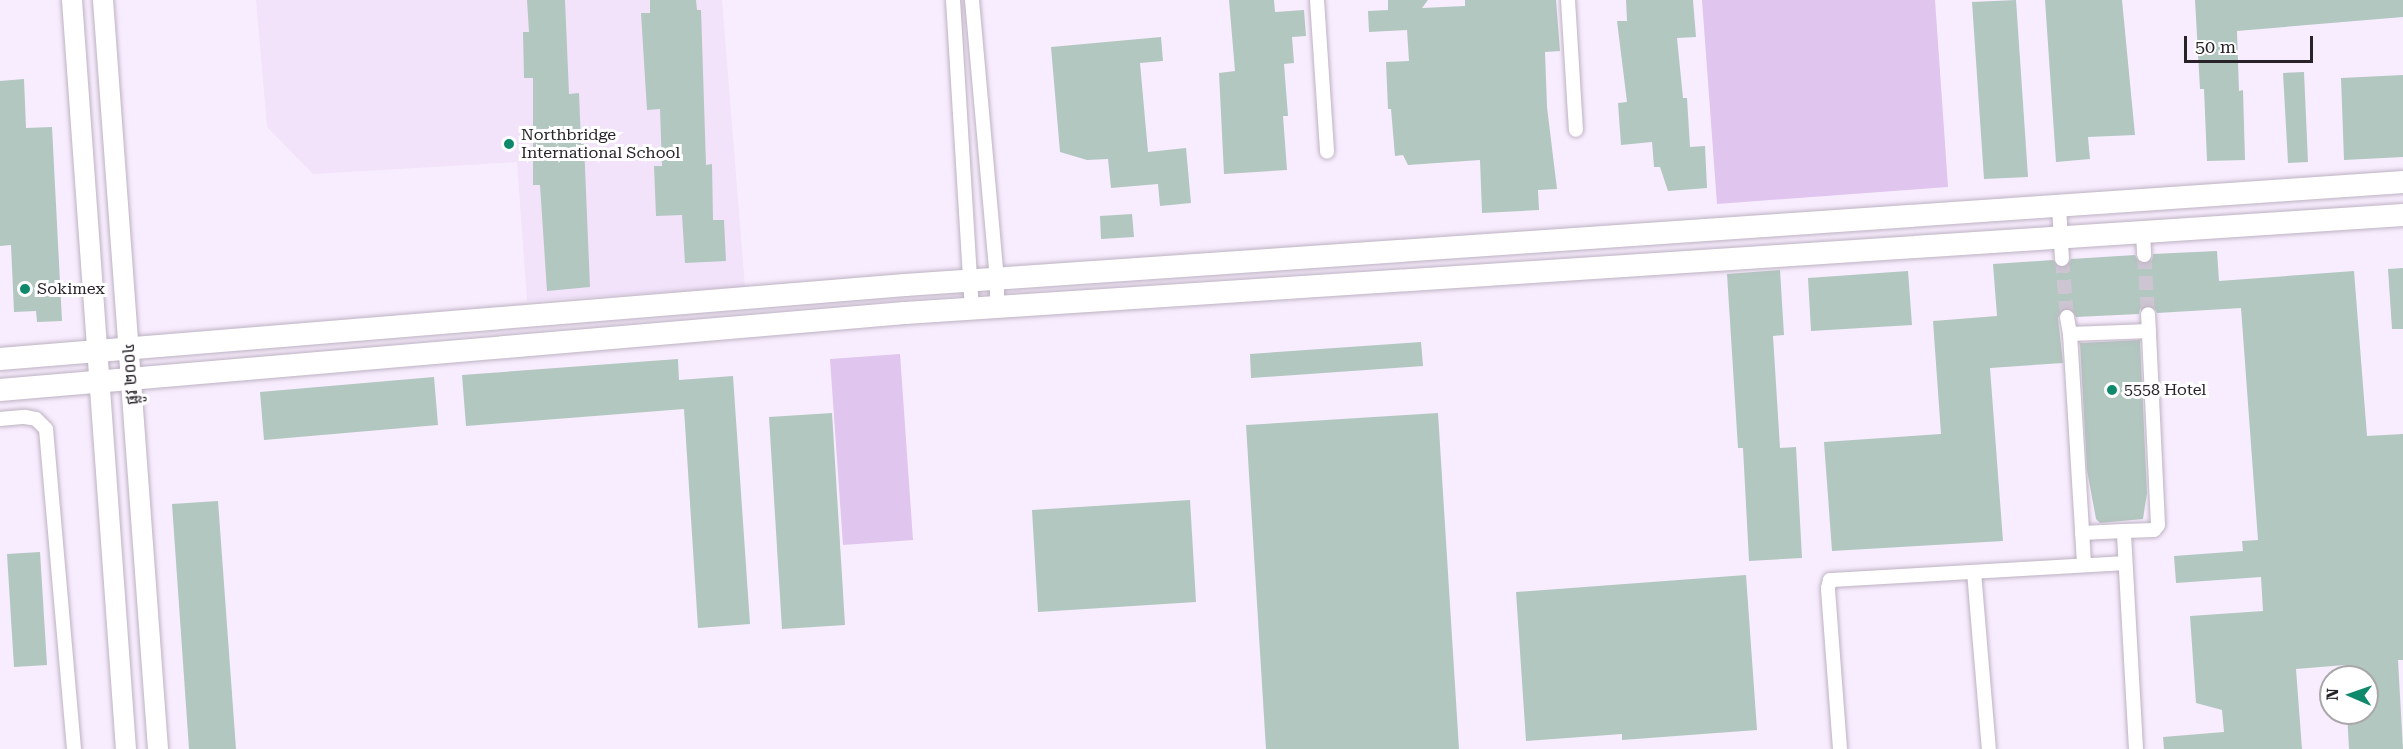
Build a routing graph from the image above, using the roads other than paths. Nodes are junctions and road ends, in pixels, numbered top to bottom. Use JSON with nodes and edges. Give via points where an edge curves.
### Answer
{"nodes":[{"id":1,"x":72,"y":0,"type":"edge"},
{"id":2,"x":103,"y":0,"type":"edge"},
{"id":3,"x":953,"y":0,"type":"edge"},
{"id":4,"x":972,"y":0,"type":"edge"},
{"id":5,"x":1317,"y":0,"type":"edge"},
{"id":6,"x":1568,"y":0,"type":"edge"},
{"id":7,"x":1576,"y":130,"type":"dead end"},
{"id":8,"x":1327,"y":152,"type":"dead end"},
{"id":9,"x":2403,"y":182,"type":"edge"},
{"id":10,"x":2059,"y":206,"type":"junction"},
{"id":11,"x":2403,"y":215,"type":"edge"},
{"id":12,"x":2061,"y":249,"type":"junction"},
{"id":13,"x":997,"y":279,"type":"junction"},
{"id":14,"x":971,"y":281,"type":"junction"},
{"id":15,"x":997,"y":309,"type":"junction"},
{"id":16,"x":972,"y":311,"type":"junction"},
{"id":17,"x":2148,"y":314,"type":"tunnel mouth"},
{"id":18,"x":2067,"y":317,"type":"tunnel mouth"},
{"id":19,"x":2149,"y":331,"type":"junction"},
{"id":20,"x":2070,"y":334,"type":"junction"},
{"id":21,"x":129,"y":350,"type":"junction"},
{"id":22,"x":98,"y":352,"type":"junction"},
{"id":23,"x":0,"y":359,"type":"edge"},
{"id":24,"x":132,"y":381,"type":"junction"},
{"id":25,"x":100,"y":383,"type":"junction"},
{"id":26,"x":0,"y":390,"type":"edge"},
{"id":27,"x":0,"y":419,"type":"edge"},
{"id":28,"x":2124,"y":531,"type":"junction"},
{"id":29,"x":2082,"y":533,"type":"junction"},
{"id":30,"x":2124,"y":563,"type":"junction"},
{"id":31,"x":2084,"y":565,"type":"junction"},
{"id":32,"x":1974,"y":572,"type":"junction"},
{"id":33,"x":74,"y":749,"type":"edge"},
{"id":34,"x":126,"y":749,"type":"edge"},
{"id":35,"x":158,"y":749,"type":"edge"},
{"id":36,"x":1840,"y":749,"type":"edge"},
{"id":37,"x":1989,"y":749,"type":"edge"},
{"id":38,"x":2136,"y":749,"type":"edge"}],
"edges":[{"from":1,"to":22,"type":"main road","name":"ផ្លូវ ២០០៤"},
{"from":2,"to":21,"type":"main road","name":"ផ្លូវ ២០០៤"},
{"from":3,"to":14,"type":"street"},
{"from":4,"to":13,"type":"street"},
{"from":5,"to":8,"type":"street"},
{"from":6,"to":7,"type":"street"},
{"from":9,"to":10,"type":"main road"},
{"from":10,"to":12,"type":"street"},
{"from":10,"to":13,"type":"main road"},
{"from":11,"to":12,"type":"main road","via":[[2143,244]]},
{"from":12,"to":15,"type":"main road"},
{"from":13,"to":14,"type":"main road"},
{"from":13,"to":15,"type":"street"},
{"from":14,"to":16,"type":"street"},
{"from":14,"to":21,"type":"main road"},
{"from":15,"to":16,"type":"main road"},
{"from":16,"to":24,"type":"main road","via":[[905,313]]},
{"from":17,"to":19,"type":"street"},
{"from":18,"to":20,"type":"street"},
{"from":19,"to":20,"type":"street"},
{"from":19,"to":28,"type":"street","via":[[2158,525],[2154,530]]},
{"from":20,"to":29,"type":"street"},
{"from":21,"to":22,"type":"main road"},
{"from":21,"to":24,"type":"main road","name":"ផ្លូវ ២០០៤"},
{"from":22,"to":23,"type":"main road"},
{"from":22,"to":25,"type":"main road","name":"ផ្លូវ ២០០៤"},
{"from":24,"to":25,"type":"main road"},
{"from":24,"to":35,"type":"main road","name":"ផ្លូវ ២០០៤"},
{"from":25,"to":26,"type":"main road"},
{"from":25,"to":34,"type":"main road","name":"ផ្លូវ ២០០៤"},
{"from":27,"to":33,"type":"street","via":[[36,419],[46,429]]},
{"from":28,"to":29,"type":"street"},
{"from":28,"to":30,"type":"street"},
{"from":29,"to":31,"type":"street"},
{"from":30,"to":31,"type":"street"},
{"from":30,"to":38,"type":"street"},
{"from":31,"to":32,"type":"street"},
{"from":32,"to":36,"type":"street","via":[[1830,580]]},
{"from":32,"to":37,"type":"street"}]}
